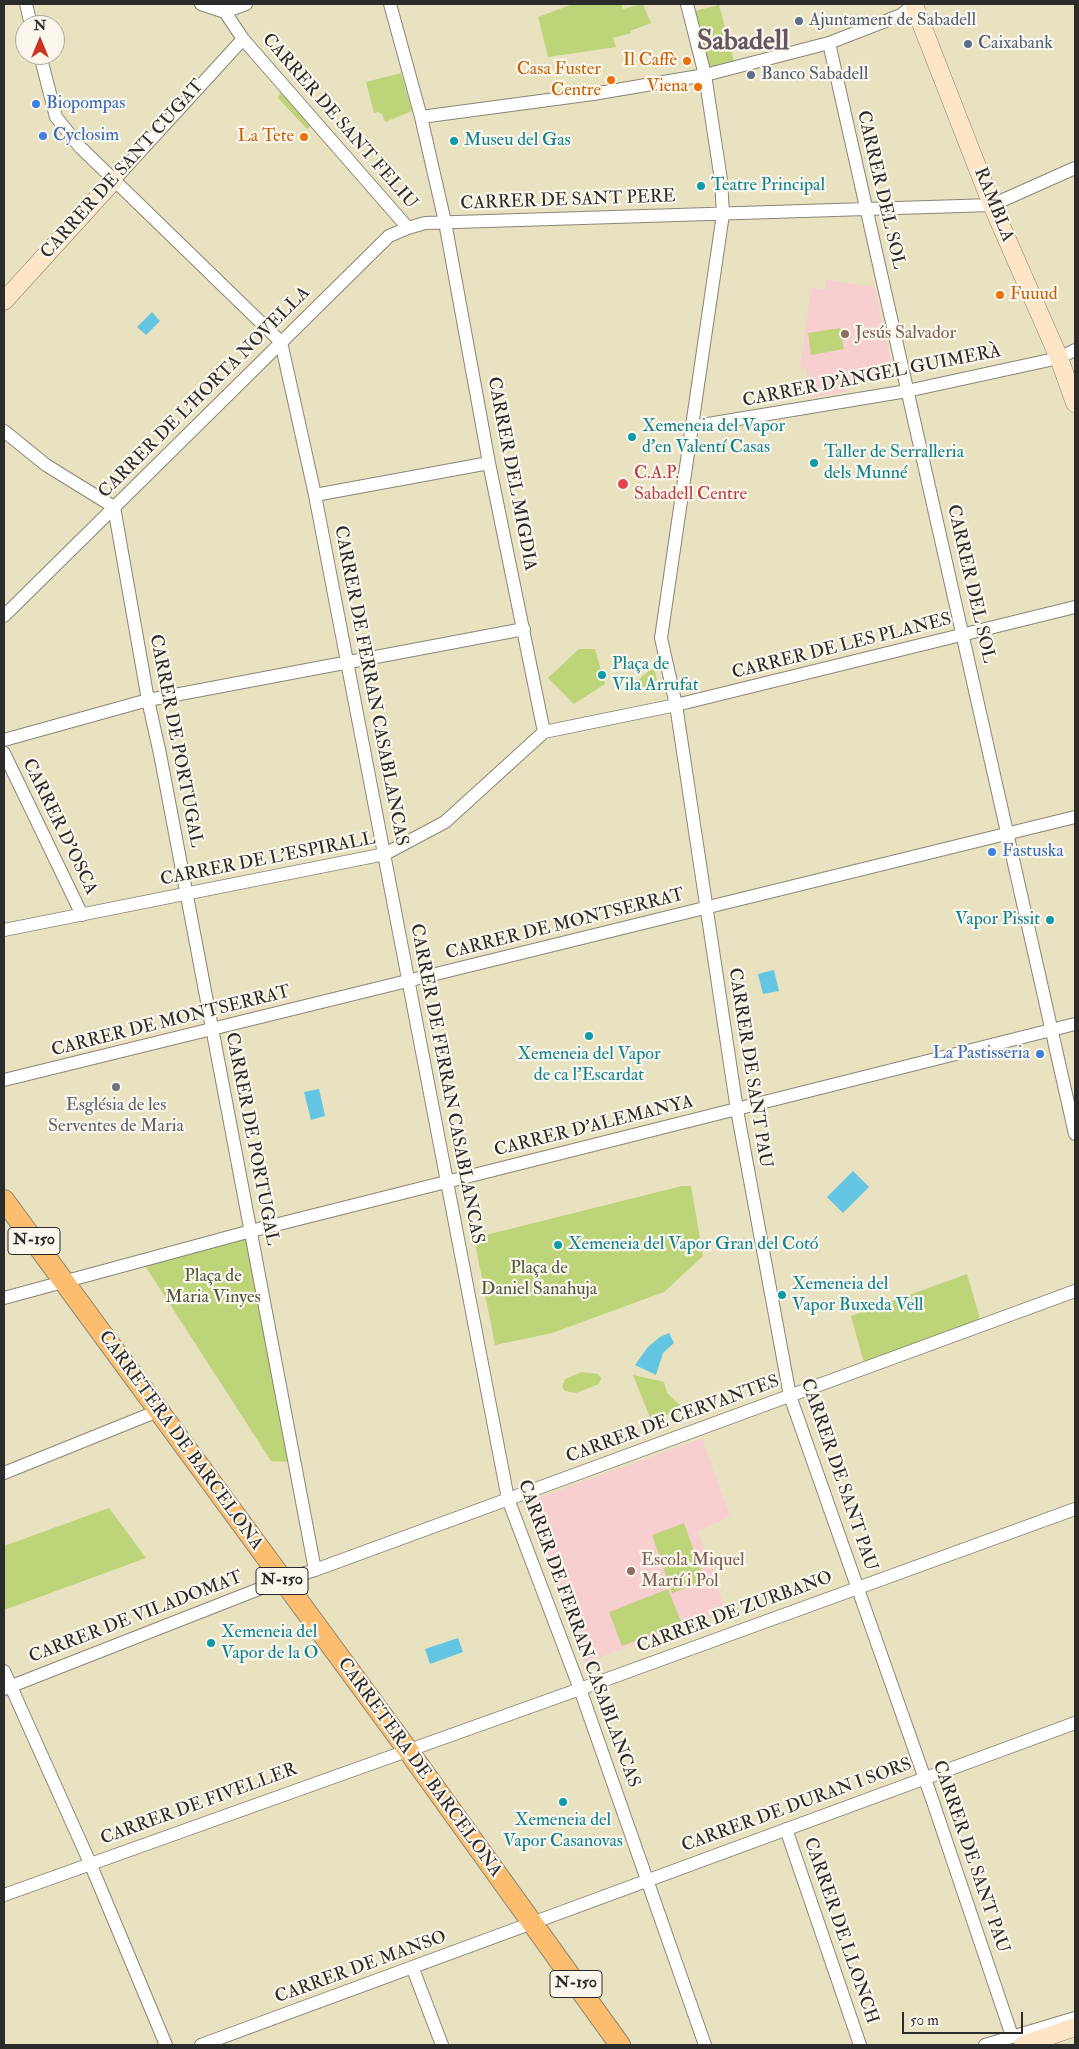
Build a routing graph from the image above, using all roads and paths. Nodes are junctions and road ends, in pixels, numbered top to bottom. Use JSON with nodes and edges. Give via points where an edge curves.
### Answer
{"nodes":[{"id":1,"x":201,"y":4,"type":"edge"},
{"id":2,"x":246,"y":4,"type":"edge"},
{"id":3,"x":390,"y":4,"type":"edge"},
{"id":4,"x":686,"y":4,"type":"edge"},
{"id":5,"x":908,"y":6,"type":"edge"},
{"id":6,"x":224,"y":8,"type":"edge"},
{"id":7,"x":243,"y":39,"type":"junction"},
{"id":8,"x":829,"y":43,"type":"junction"},
{"id":9,"x":43,"y":65,"type":"edge"},
{"id":10,"x":705,"y":75,"type":"junction"},
{"id":11,"x":421,"y":117,"type":"junction"},
{"id":12,"x":1075,"y":168,"type":"edge"},
{"id":13,"x":114,"y":180,"type":"junction"},
{"id":14,"x":992,"y":205,"type":"junction"},
{"id":15,"x":868,"y":210,"type":"junction"},
{"id":16,"x":723,"y":214,"type":"junction"},
{"id":17,"x":445,"y":222,"type":"junction"},
{"id":18,"x":408,"y":228,"type":"junction"},
{"id":19,"x":4,"y":301,"type":"edge"},
{"id":20,"x":281,"y":342,"type":"junction"},
{"id":21,"x":1075,"y":350,"type":"edge"},
{"id":22,"x":1059,"y":358,"type":"junction"},
{"id":23,"x":906,"y":391,"type":"junction"},
{"id":24,"x":1075,"y":403,"type":"edge"},
{"id":25,"x":690,"y":427,"type":"junction"},
{"id":26,"x":4,"y":431,"type":"edge"},
{"id":27,"x":489,"y":463,"type":"junction"},
{"id":28,"x":315,"y":495,"type":"junction"},
{"id":29,"x":114,"y":507,"type":"junction"},
{"id":30,"x":1075,"y":607,"type":"edge"},
{"id":31,"x":4,"y":616,"type":"edge"},
{"id":32,"x":524,"y":629,"type":"junction"},
{"id":33,"x":964,"y":635,"type":"junction"},
{"id":34,"x":347,"y":664,"type":"junction"},
{"id":35,"x":148,"y":700,"type":"junction"},
{"id":36,"x":676,"y":705,"type":"junction"},
{"id":37,"x":544,"y":732,"type":"junction"},
{"id":38,"x":4,"y":740,"type":"edge"},
{"id":39,"x":4,"y":753,"type":"edge"},
{"id":40,"x":1075,"y":817,"type":"edge"},
{"id":41,"x":1008,"y":834,"type":"junction"},
{"id":42,"x":385,"y":854,"type":"junction"},
{"id":43,"x":187,"y":893,"type":"junction"},
{"id":44,"x":706,"y":909,"type":"junction"},
{"id":45,"x":82,"y":915,"type":"junction"},
{"id":46,"x":4,"y":930,"type":"edge"},
{"id":47,"x":408,"y":982,"type":"junction"},
{"id":48,"x":1075,"y":1024,"type":"edge"},
{"id":49,"x":1052,"y":1030,"type":"junction"},
{"id":50,"x":212,"y":1031,"type":"junction"},
{"id":51,"x":4,"y":1080,"type":"edge"},
{"id":52,"x":736,"y":1110,"type":"junction"},
{"id":53,"x":1075,"y":1134,"type":"edge"},
{"id":54,"x":446,"y":1182,"type":"junction"},
{"id":55,"x":4,"y":1200,"type":"edge"},
{"id":56,"x":251,"y":1231,"type":"junction"},
{"id":57,"x":64,"y":1282,"type":"junction"},
{"id":58,"x":1075,"y":1291,"type":"edge"},
{"id":59,"x":4,"y":1298,"type":"edge"},
{"id":60,"x":790,"y":1396,"type":"junction"},
{"id":61,"x":158,"y":1411,"type":"junction"},
{"id":62,"x":4,"y":1473,"type":"edge"},
{"id":63,"x":508,"y":1499,"type":"junction"},
{"id":64,"x":1075,"y":1509,"type":"edge"},
{"id":65,"x":315,"y":1570,"type":"junction"},
{"id":66,"x":282,"y":1580,"type":"junction"},
{"id":67,"x":858,"y":1587,"type":"junction"},
{"id":68,"x":4,"y":1671,"type":"edge"},
{"id":69,"x":7,"y":1688,"type":"edge"},
{"id":70,"x":580,"y":1689,"type":"junction"},
{"id":71,"x":1075,"y":1723,"type":"edge"},
{"id":72,"x":407,"y":1749,"type":"junction"},
{"id":73,"x":924,"y":1778,"type":"junction"},
{"id":74,"x":786,"y":1829,"type":"junction"},
{"id":75,"x":90,"y":1863,"type":"junction"},
{"id":76,"x":646,"y":1880,"type":"junction"},
{"id":77,"x":4,"y":1895,"type":"edge"},
{"id":78,"x":532,"y":1923,"type":"junction"},
{"id":79,"x":413,"y":1969,"type":"junction"},
{"id":80,"x":1075,"y":2018,"type":"edge"},
{"id":81,"x":1075,"y":2027,"type":"edge"},
{"id":82,"x":1018,"y":2041,"type":"edge"},
{"id":83,"x":166,"y":2045,"type":"edge"},
{"id":84,"x":201,"y":2045,"type":"edge"},
{"id":85,"x":442,"y":2045,"type":"edge"},
{"id":86,"x":620,"y":2045,"type":"edge"},
{"id":87,"x":705,"y":2045,"type":"edge"},
{"id":88,"x":860,"y":2045,"type":"edge"},
{"id":89,"x":985,"y":2045,"type":"edge"}],
"edges":[{"from":1,"to":6,"type":"street"},
{"from":2,"to":6,"type":"street"},
{"from":3,"to":11,"type":"street","name":"CARRER DEL MIGDIA"},
{"from":4,"to":10,"type":"street","name":"CARRER DE SANT PAU"},
{"from":5,"to":8,"type":"street"},
{"from":5,"to":14,"type":"street","name":"RAMBLA"},
{"from":6,"to":7,"type":"street","name":"CARRER DE SANT FELIU"},
{"from":7,"to":13,"type":"street","name":"CARRER DE SANT CUGAT"},
{"from":7,"to":18,"type":"street","name":"CARRER DE SANT FELIU"},
{"from":8,"to":10,"type":"street"},
{"from":8,"to":15,"type":"street","name":"CARRER DEL SOL"},
{"from":9,"to":13,"type":"street","via":[[56,117],[80,147]]},
{"from":10,"to":11,"type":"street"},
{"from":10,"to":16,"type":"street","name":"CARRER DE SANT PAU"},
{"from":11,"to":17,"type":"street","name":"CARRER DEL MIGDIA"},
{"from":12,"to":14,"type":"street"},
{"from":13,"to":19,"type":"street","name":"CARRER DE SANT CUGAT"},
{"from":13,"to":20,"type":"street"},
{"from":14,"to":15,"type":"street","name":"CARRER DE SANT PERE"},
{"from":14,"to":22,"type":"street","name":"RAMBLA"},
{"from":15,"to":16,"type":"street","name":"CARRER DE SANT PERE"},
{"from":15,"to":23,"type":"street","name":"CARRER DEL SOL"},
{"from":16,"to":17,"type":"street","name":"CARRER DE SANT PERE"},
{"from":16,"to":25,"type":"street","name":"CARRER DE SANT PAU"},
{"from":17,"to":18,"type":"street","name":"CARRER DE L'HORTA NOVELLA"},
{"from":17,"to":27,"type":"street","name":"CARRER DEL MIGDIA"},
{"from":18,"to":20,"type":"street","name":"CARRER DE L'HORTA NOVELLA","via":[[389,236]]},
{"from":20,"to":28,"type":"street","name":"CARRER DE FERRAN CASABLANCAS"},
{"from":20,"to":29,"type":"street","name":"CARRER DE L'HORTA NOVELLA"},
{"from":21,"to":22,"type":"street","name":"CARRER D'ÀNGEL GUIMERÀ"},
{"from":22,"to":23,"type":"street","name":"CARRER D'ÀNGEL GUIMERÀ"},
{"from":22,"to":24,"type":"street","name":"RAMBLA"},
{"from":23,"to":25,"type":"street","name":"CARRER D'ÀNGEL GUIMERÀ"},
{"from":23,"to":33,"type":"street","name":"CARRER DEL SOL"},
{"from":25,"to":36,"type":"street","name":"CARRER DE SANT PAU","via":[[661,638]]},
{"from":26,"to":29,"type":"street","via":[[46,465]]},
{"from":27,"to":28,"type":"street"},
{"from":27,"to":32,"type":"street","name":"CARRER DEL MIGDIA"},
{"from":28,"to":34,"type":"street","name":"CARRER DE FERRAN CASABLANCAS"},
{"from":29,"to":31,"type":"street","name":"CARRER DE L'HORTA NOVELLA"},
{"from":29,"to":35,"type":"street","name":"CARRER DE PORTUGAL"},
{"from":30,"to":33,"type":"street","name":"CARRER DE LES PLANES"},
{"from":32,"to":34,"type":"street"},
{"from":32,"to":37,"type":"street","name":"CARRER DEL MIGDIA"},
{"from":33,"to":36,"type":"street","name":"CARRER DE LES PLANES"},
{"from":33,"to":41,"type":"street","name":"CARRER DEL SOL"},
{"from":34,"to":35,"type":"street"},
{"from":34,"to":42,"type":"street","name":"CARRER DE FERRAN CASABLANCAS"},
{"from":35,"to":38,"type":"street"},
{"from":35,"to":43,"type":"street","name":"CARRER DE PORTUGAL"},
{"from":36,"to":37,"type":"street"},
{"from":36,"to":44,"type":"street","name":"CARRER DE SANT PAU"},
{"from":37,"to":42,"type":"street","name":"CARRER DE L'ESPIRALL","via":[[445,822]]},
{"from":39,"to":45,"type":"street","name":"CARRER D'OSCA"},
{"from":40,"to":41,"type":"street","name":"CARRER DE MONTSERRAT"},
{"from":41,"to":44,"type":"street","name":"CARRER DE MONTSERRAT"},
{"from":41,"to":49,"type":"street","name":"CARRER DEL SOL"},
{"from":42,"to":43,"type":"street","name":"CARRER DE L'ESPIRALL"},
{"from":42,"to":47,"type":"street","name":"CARRER DE FERRAN CASABLANCAS"},
{"from":43,"to":45,"type":"street","name":"CARRER DE L'ESPIRALL"},
{"from":43,"to":50,"type":"street","name":"CARRER DE PORTUGAL"},
{"from":44,"to":47,"type":"street","name":"CARRER DE MONTSERRAT"},
{"from":44,"to":52,"type":"street","name":"CARRER DE SANT PAU"},
{"from":45,"to":46,"type":"street","name":"CARRER DE L'ESPIRALL"},
{"from":47,"to":50,"type":"street","name":"CARRER DE MONTSERRAT"},
{"from":47,"to":54,"type":"street","name":"CARRER DE FERRAN CASABLANCAS"},
{"from":48,"to":49,"type":"street","name":"CARRER D'ALEMANYA"},
{"from":49,"to":52,"type":"street","name":"CARRER D'ALEMANYA"},
{"from":49,"to":53,"type":"street","name":"CARRER DEL SOL"},
{"from":50,"to":51,"type":"street","name":"CARRER DE MONTSERRAT"},
{"from":50,"to":56,"type":"street","name":"CARRER DE PORTUGAL"},
{"from":52,"to":54,"type":"street","name":"CARRER D'ALEMANYA"},
{"from":52,"to":60,"type":"street","name":"CARRER DE SANT PAU"},
{"from":54,"to":56,"type":"street","name":"CARRER D'ALEMANYA"},
{"from":54,"to":63,"type":"street","name":"CARRER DE FERRAN CASABLANCAS"},
{"from":55,"to":57,"type":"main road","name":"CARRETERA DE BARCELONA","number":"N-150"},
{"from":56,"to":57,"type":"street","name":"CARRER D'ALEMANYA"},
{"from":56,"to":65,"type":"street","name":"CARRER DE PORTUGAL"},
{"from":57,"to":59,"type":"street","name":"CARRER D'ALEMANYA"},
{"from":57,"to":61,"type":"main road","name":"CARRETERA DE BARCELONA","number":"N-150"},
{"from":58,"to":60,"type":"street","name":"CARRER DE CERVANTES"},
{"from":60,"to":63,"type":"street","name":"CARRER DE CERVANTES"},
{"from":60,"to":67,"type":"street","name":"CARRER DE SANT PAU"},
{"from":61,"to":62,"type":"street"},
{"from":61,"to":66,"type":"main road","name":"CARRETERA DE BARCELONA","number":"N-150"},
{"from":63,"to":65,"type":"street","name":"CARRER DE CERVANTES"},
{"from":63,"to":70,"type":"street","name":"CARRER DE FERRAN CASABLANCAS"},
{"from":64,"to":67,"type":"street","name":"CARRER DE ZURBANO"},
{"from":65,"to":66,"type":"street","name":"CARRER DE CERVANTES"},
{"from":66,"to":69,"type":"street","name":"CARRER DE VILADOMAT"},
{"from":66,"to":72,"type":"main road","name":"CARRETERA DE BARCELONA","number":"N-150"},
{"from":67,"to":70,"type":"street","name":"CARRER DE ZURBANO"},
{"from":67,"to":73,"type":"street","name":"CARRER DE SANT PAU"},
{"from":68,"to":69,"type":"street"},
{"from":69,"to":75,"type":"street"},
{"from":70,"to":72,"type":"street","name":"CARRER DE ZURBANO"},
{"from":70,"to":76,"type":"street","name":"CARRER DE FERRAN CASABLANCAS"},
{"from":71,"to":73,"type":"street","name":"CARRER DE DURAN I SORS"},
{"from":72,"to":75,"type":"street","name":"CARRER DE FIVELLER"},
{"from":72,"to":78,"type":"main road","name":"CARRETERA DE BARCELONA","number":"N-150"},
{"from":73,"to":74,"type":"street","name":"CARRER DE DURAN I SORS"},
{"from":73,"to":82,"type":"street","name":"CARRER DE SANT PAU"},
{"from":74,"to":76,"type":"street","name":"CARRER DE DURAN I SORS"},
{"from":74,"to":88,"type":"street","name":"CARRER DE LLONCH"},
{"from":75,"to":77,"type":"street","name":"CARRER DE FIVELLER"},
{"from":75,"to":83,"type":"street"},
{"from":76,"to":78,"type":"street","name":"CARRER DE DURAN I SORS"},
{"from":76,"to":87,"type":"street","name":"CARRER DE FERRAN CASABLANCAS"},
{"from":78,"to":79,"type":"street","name":"CARRER DE MANSO"},
{"from":78,"to":86,"type":"main road","name":"CARRETERA DE BARCELONA","number":"N-150"},
{"from":79,"to":84,"type":"street","name":"CARRER DE MANSO"},
{"from":79,"to":85,"type":"street"},
{"from":80,"to":82,"type":"street"},
{"from":81,"to":82,"type":"street"},
{"from":82,"to":89,"type":"street"}]}
